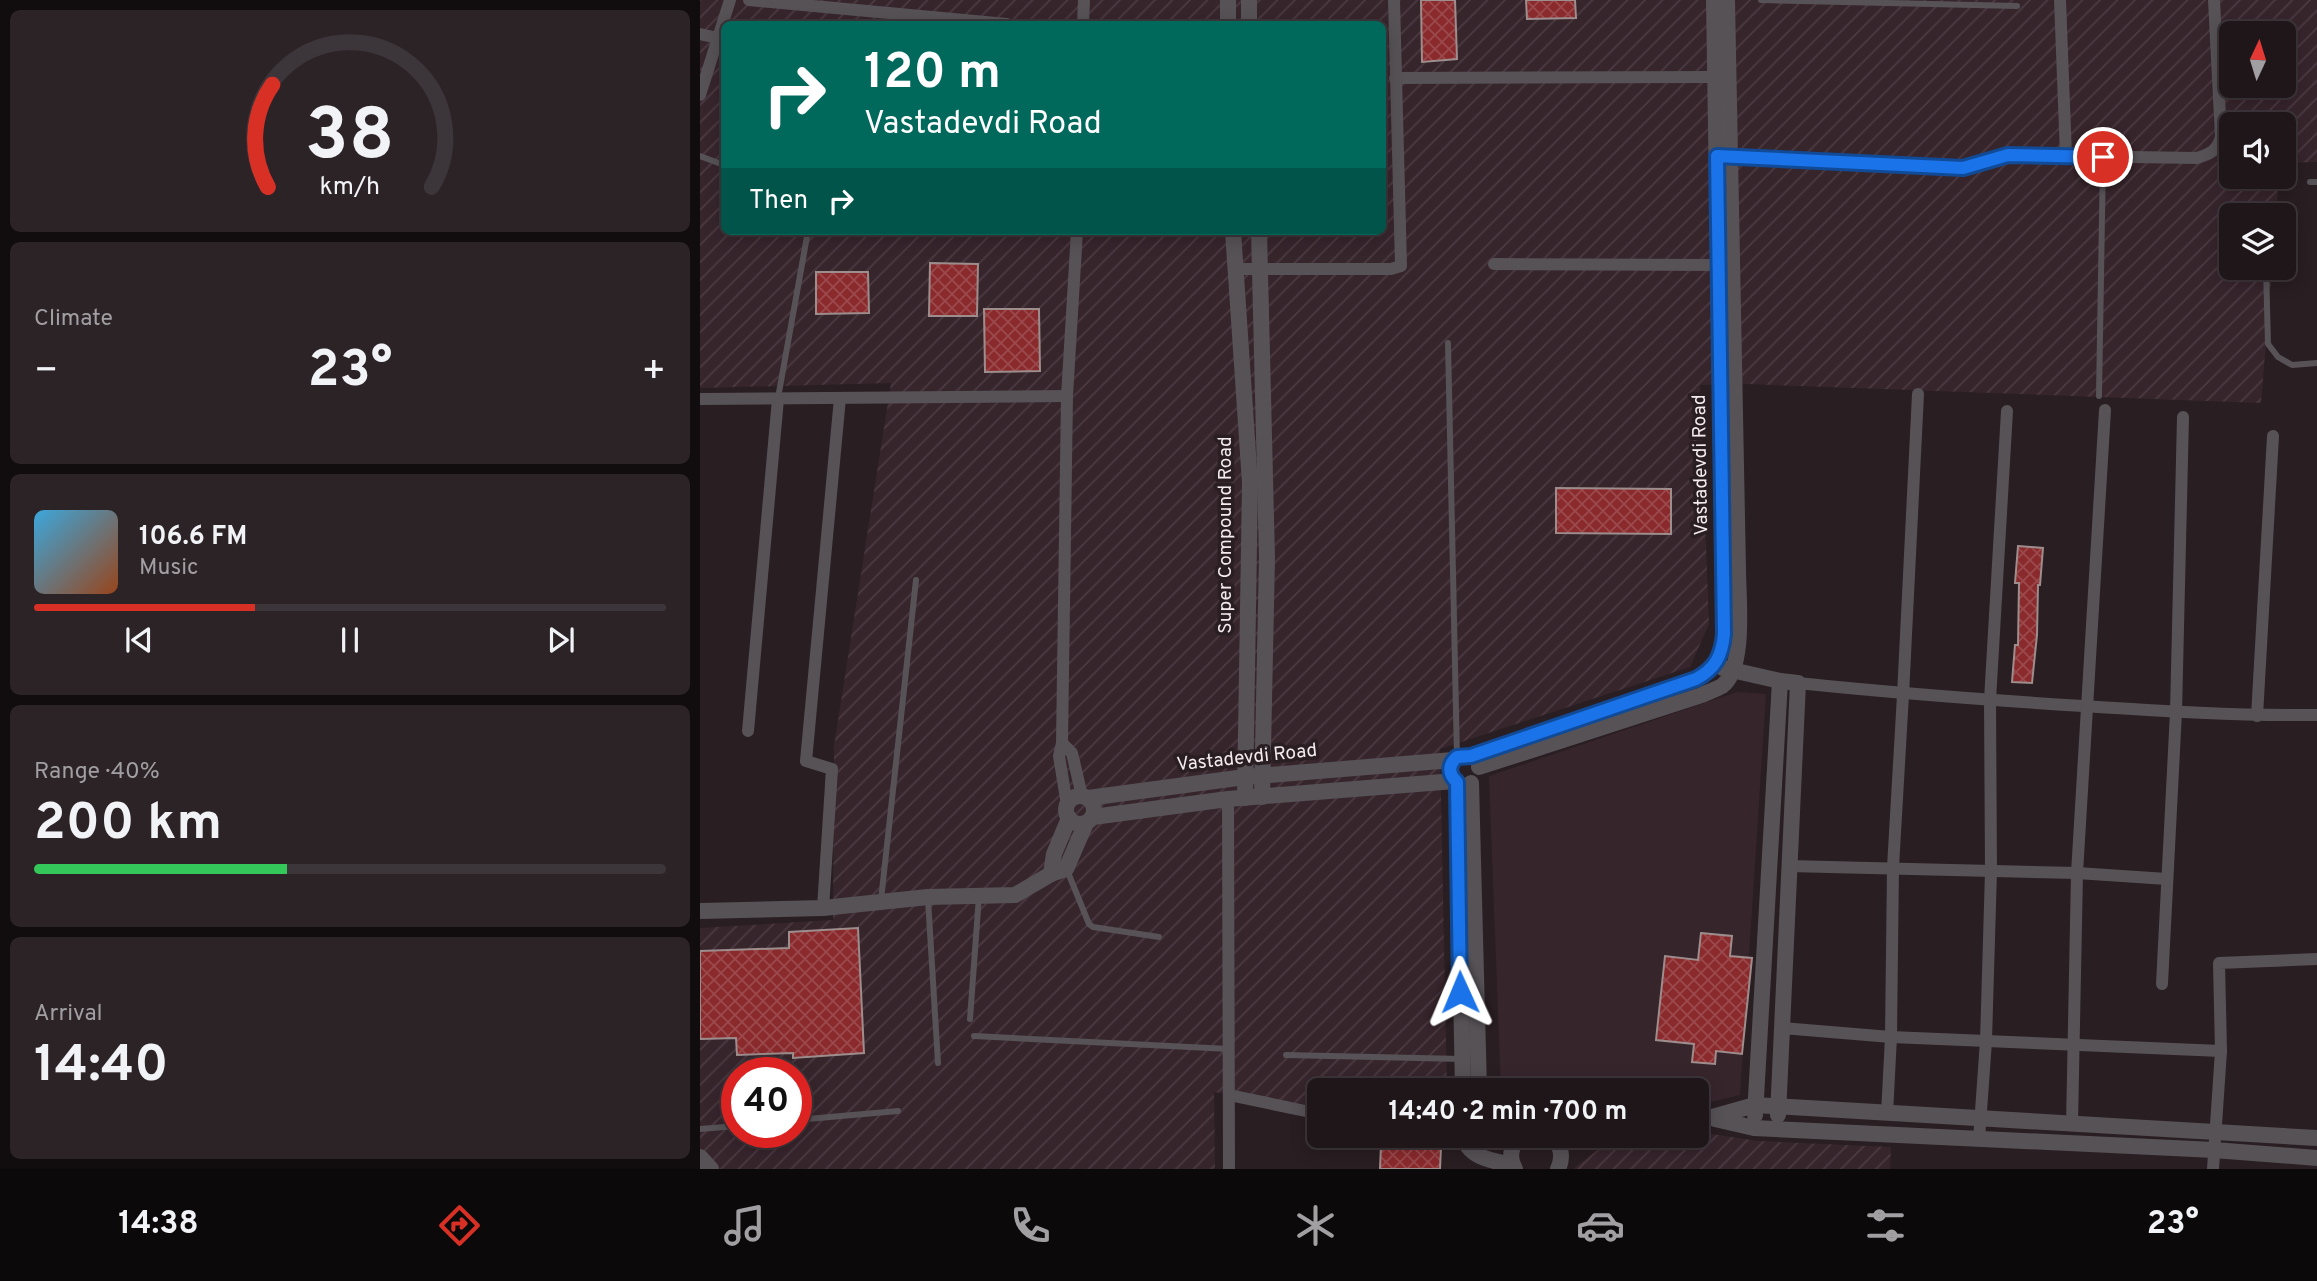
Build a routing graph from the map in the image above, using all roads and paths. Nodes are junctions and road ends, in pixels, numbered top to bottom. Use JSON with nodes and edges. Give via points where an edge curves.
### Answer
{"nodes":[{"id":1,"x":730,"y":0,"type":"edge"},
{"id":2,"x":749,"y":0,"type":"edge"},
{"id":3,"x":1084,"y":0,"type":"edge"},
{"id":4,"x":1228,"y":0,"type":"edge"},
{"id":5,"x":1249,"y":0,"type":"edge"},
{"id":6,"x":1394,"y":0,"type":"edge"},
{"id":7,"x":1714,"y":0,"type":"edge"},
{"id":8,"x":1727,"y":0,"type":"edge"},
{"id":9,"x":1761,"y":0,"type":"edge"},
{"id":10,"x":2060,"y":0,"type":"edge"},
{"id":11,"x":2214,"y":0,"type":"edge"},
{"id":12,"x":2017,"y":6,"type":"dead end"},
{"id":13,"x":724,"y":21,"type":"edge"},
{"id":14,"x":975,"y":21,"type":"edge"},
{"id":15,"x":1083,"y":21,"type":"edge"},
{"id":16,"x":1228,"y":21,"type":"edge"},
{"id":17,"x":1248,"y":21,"type":"edge"},
{"id":18,"x":721,"y":30,"type":"edge"},
{"id":19,"x":700,"y":34,"type":"edge"},
{"id":20,"x":1715,"y":77,"type":"junction"},
{"id":21,"x":1395,"y":78,"type":"junction"},
{"id":22,"x":700,"y":95,"type":"edge"},
{"id":23,"x":700,"y":156,"type":"edge"},
{"id":24,"x":1723,"y":156,"type":"junction"},
{"id":25,"x":2066,"y":156,"type":"junction"},
{"id":26,"x":2103,"y":157,"type":"junction"},
{"id":27,"x":721,"y":164,"type":"edge"},
{"id":28,"x":807,"y":235,"type":"edge"},
{"id":29,"x":1077,"y":235,"type":"edge"},
{"id":30,"x":1233,"y":235,"type":"edge"},
{"id":31,"x":1259,"y":235,"type":"edge"},
{"id":32,"x":1494,"y":264,"type":"dead end"},
{"id":33,"x":1718,"y":265,"type":"junction"},
{"id":34,"x":1234,"y":269,"type":"junction"},
{"id":35,"x":1261,"y":269,"type":"junction"},
{"id":36,"x":2266,"y":280,"type":"edge"},
{"id":37,"x":1448,"y":343,"type":"dead end"},
{"id":38,"x":2317,"y":363,"type":"edge"},
{"id":39,"x":1918,"y":394,"type":"dead end"},
{"id":40,"x":1067,"y":396,"type":"junction"},
{"id":41,"x":2098,"y":396,"type":"dead end"},
{"id":42,"x":778,"y":398,"type":"junction"},
{"id":43,"x":840,"y":398,"type":"junction"},
{"id":44,"x":700,"y":399,"type":"edge"},
{"id":45,"x":2105,"y":410,"type":"dead end"},
{"id":46,"x":2007,"y":411,"type":"dead end"},
{"id":47,"x":2183,"y":417,"type":"dead end"},
{"id":48,"x":2273,"y":436,"type":"dead end"},
{"id":49,"x":916,"y":580,"type":"dead end"},
{"id":50,"x":1715,"y":665,"type":"junction"},
{"id":51,"x":1733,"y":671,"type":"junction"},
{"id":52,"x":1780,"y":681,"type":"junction"},
{"id":53,"x":1798,"y":682,"type":"junction"},
{"id":54,"x":1903,"y":695,"type":"junction"},
{"id":55,"x":1990,"y":700,"type":"junction"},
{"id":56,"x":2086,"y":706,"type":"junction"},
{"id":57,"x":2176,"y":712,"type":"junction"},
{"id":58,"x":2257,"y":716,"type":"junction"},
{"id":59,"x":2317,"y":716,"type":"edge"},
{"id":60,"x":748,"y":731,"type":"dead end"},
{"id":61,"x":1062,"y":743,"type":"junction"},
{"id":62,"x":1465,"y":760,"type":"junction"},
{"id":63,"x":1262,"y":776,"type":"junction"},
{"id":64,"x":1245,"y":777,"type":"junction"},
{"id":65,"x":1461,"y":782,"type":"junction"},
{"id":66,"x":1085,"y":797,"type":"junction"},
{"id":67,"x":1262,"y":797,"type":"junction"},
{"id":68,"x":1245,"y":798,"type":"junction"},
{"id":69,"x":1228,"y":799,"type":"junction"},
{"id":70,"x":1068,"y":811,"type":"junction"},
{"id":71,"x":1089,"y":820,"type":"junction"},
{"id":72,"x":1788,"y":866,"type":"junction"},
{"id":73,"x":1893,"y":867,"type":"junction"},
{"id":74,"x":1059,"y":871,"type":"junction"},
{"id":75,"x":1991,"y":871,"type":"junction"},
{"id":76,"x":2077,"y":873,"type":"junction"},
{"id":77,"x":2167,"y":879,"type":"junction"},
{"id":78,"x":979,"y":896,"type":"junction"},
{"id":79,"x":928,"y":897,"type":"junction"},
{"id":80,"x":881,"y":902,"type":"junction"},
{"id":81,"x":823,"y":908,"type":"junction"},
{"id":82,"x":700,"y":911,"type":"edge"},
{"id":83,"x":1159,"y":937,"type":"dead end"},
{"id":84,"x":2317,"y":959,"type":"edge"},
{"id":85,"x":2162,"y":984,"type":"dead end"},
{"id":86,"x":970,"y":1019,"type":"dead end"},
{"id":87,"x":1782,"y":1028,"type":"junction"},
{"id":88,"x":974,"y":1036,"type":"dead end"},
{"id":89,"x":1891,"y":1037,"type":"junction"},
{"id":90,"x":1986,"y":1041,"type":"junction"},
{"id":91,"x":2074,"y":1045,"type":"junction"},
{"id":92,"x":1229,"y":1049,"type":"junction"},
{"id":93,"x":2221,"y":1051,"type":"junction"},
{"id":94,"x":1286,"y":1055,"type":"dead end"},
{"id":95,"x":1462,"y":1059,"type":"junction"},
{"id":96,"x":937,"y":1063,"type":"dead end"},
{"id":97,"x":1463,"y":1078,"type":"edge"},
{"id":98,"x":1478,"y":1078,"type":"edge"},
{"id":99,"x":1229,"y":1095,"type":"junction"},
{"id":100,"x":1755,"y":1105,"type":"junction"},
{"id":101,"x":1778,"y":1107,"type":"junction"},
{"id":102,"x":898,"y":1111,"type":"dead end"},
{"id":103,"x":1307,"y":1111,"type":"edge"},
{"id":104,"x":1887,"y":1114,"type":"junction"},
{"id":105,"x":812,"y":1119,"type":"edge"},
{"id":106,"x":1709,"y":1119,"type":"edge"},
{"id":107,"x":1980,"y":1120,"type":"junction"},
{"id":108,"x":1709,"y":1121,"type":"edge"},
{"id":109,"x":2072,"y":1125,"type":"junction"},
{"id":110,"x":721,"y":1127,"type":"edge"},
{"id":111,"x":1754,"y":1128,"type":"junction"},
{"id":112,"x":1777,"y":1128,"type":"junction"},
{"id":113,"x":700,"y":1129,"type":"edge"},
{"id":114,"x":2215,"y":1132,"type":"junction"},
{"id":115,"x":2317,"y":1138,"type":"edge"},
{"id":116,"x":1979,"y":1139,"type":"junction"},
{"id":117,"x":1468,"y":1148,"type":"edge"},
{"id":118,"x":1514,"y":1148,"type":"edge"},
{"id":119,"x":1580,"y":1148,"type":"edge"},
{"id":120,"x":2214,"y":1150,"type":"junction"},
{"id":121,"x":700,"y":1157,"type":"edge"},
{"id":122,"x":2317,"y":1158,"type":"edge"},
{"id":123,"x":1560,"y":1164,"type":"edge"},
{"id":124,"x":1514,"y":1167,"type":"edge"},
{"id":125,"x":711,"y":1169,"type":"edge"},
{"id":126,"x":1229,"y":1169,"type":"edge"},
{"id":127,"x":2213,"y":1169,"type":"edge"}],
"edges":[{"from":1,"to":13,"type":"street"},
{"from":2,"to":14,"type":"street"},
{"from":3,"to":15,"type":"street"},
{"from":4,"to":16,"type":"street"},
{"from":5,"to":17,"type":"street"},
{"from":6,"to":21,"type":"street"},
{"from":7,"to":20,"type":"street","name":"Vastadevdi Road"},
{"from":8,"to":24,"type":"street","name":"Vastadevdi Road"},
{"from":9,"to":12,"type":"lane"},
{"from":10,"to":25,"type":"street"},
{"from":11,"to":26,"type":"street","via":[[2221,137],[2217,148],[2197,158]]},
{"from":18,"to":19,"type":"street"},
{"from":18,"to":22,"type":"street"},
{"from":20,"to":21,"type":"street"},
{"from":20,"to":24,"type":"street","name":"Vastadevdi Road"},
{"from":21,"to":35,"type":"street","via":[[1401,266]]},
{"from":23,"to":27,"type":"lane"},
{"from":24,"to":25,"type":"street","via":[[1963,168],[2008,155]]},
{"from":24,"to":33,"type":"street","name":"Vastadevdi Road"},
{"from":24,"to":51,"type":"street","name":"Vastadevdi Road","via":[[1738,569],[1738,647]]},
{"from":25,"to":26,"type":"street"},
{"from":26,"to":41,"type":"lane"},
{"from":28,"to":42,"type":"lane"},
{"from":29,"to":40,"type":"street"},
{"from":30,"to":34,"type":"street","name":"Super Compound Road"},
{"from":31,"to":35,"type":"street","name":"Super Compound Road"},
{"from":32,"to":33,"type":"street"},
{"from":33,"to":50,"type":"street","name":"Vastadevdi Road","via":[[1724,634]]},
{"from":34,"to":35,"type":"street"},
{"from":34,"to":64,"type":"street","name":"Super Compound Road","via":[[1251,483]]},
{"from":35,"to":63,"type":"street","name":"Super Compound Road","via":[[1267,558]]},
{"from":36,"to":38,"type":"lane","via":[[2268,344],[2292,365]]},
{"from":37,"to":62,"type":"lane"},
{"from":39,"to":54,"type":"street"},
{"from":40,"to":43,"type":"street"},
{"from":40,"to":61,"type":"street"},
{"from":42,"to":43,"type":"street"},
{"from":42,"to":44,"type":"street"},
{"from":42,"to":60,"type":"street"},
{"from":43,"to":81,"type":"street","via":[[806,761],[832,769]]},
{"from":45,"to":56,"type":"street"},
{"from":46,"to":55,"type":"street"},
{"from":47,"to":57,"type":"street"},
{"from":48,"to":58,"type":"street"},
{"from":49,"to":80,"type":"lane"},
{"from":50,"to":51,"type":"street"},
{"from":50,"to":62,"type":"street","name":"Vastadevdi Road","via":[[1696,679]]},
{"from":51,"to":52,"type":"street"},
{"from":51,"to":62,"type":"street","name":"Vastadevdi Road","via":[[1724,685],[1652,713]]},
{"from":52,"to":53,"type":"street"},
{"from":52,"to":100,"type":"street"},
{"from":53,"to":54,"type":"street"},
{"from":53,"to":72,"type":"street"},
{"from":54,"to":55,"type":"street"},
{"from":54,"to":73,"type":"street"},
{"from":55,"to":56,"type":"street"},
{"from":55,"to":75,"type":"street"},
{"from":56,"to":57,"type":"street"},
{"from":56,"to":76,"type":"street"},
{"from":57,"to":58,"type":"street"},
{"from":57,"to":77,"type":"street"},
{"from":58,"to":59,"type":"street"},
{"from":61,"to":66,"type":"street","via":[[1072,753]]},
{"from":61,"to":70,"type":"street","via":[[1059,756]]},
{"from":62,"to":63,"type":"street","name":"Vastadevdi Road"},
{"from":62,"to":65,"type":"street","via":[[1450,773]]},
{"from":62,"to":65,"type":"street","via":[[1477,776]]},
{"from":63,"to":64,"type":"street","name":"Vastadevdi Road"},
{"from":63,"to":67,"type":"street","name":"Super Compound Road"},
{"from":64,"to":66,"type":"street","name":"Vastadevdi Road"},
{"from":64,"to":68,"type":"street","name":"Super Compound Road"},
{"from":65,"to":67,"type":"street","name":"Vastadevdi Road"},
{"from":65,"to":95,"type":"street"},
{"from":65,"to":98,"type":"street"},
{"from":66,"to":70,"type":"street","via":[[1073,798]]},
{"from":66,"to":71,"type":"street","via":[[1094,807]]},
{"from":67,"to":68,"type":"street","name":"Vastadevdi Road"},
{"from":68,"to":69,"type":"street","name":"Vastadevdi Road"},
{"from":69,"to":71,"type":"street","name":"Vastadevdi Road"},
{"from":69,"to":92,"type":"street"},
{"from":70,"to":71,"type":"street","via":[[1076,823]]},
{"from":70,"to":74,"type":"street","via":[[1054,854]]},
{"from":71,"to":74,"type":"street"},
{"from":72,"to":73,"type":"street"},
{"from":72,"to":87,"type":"street"},
{"from":73,"to":75,"type":"street"},
{"from":73,"to":89,"type":"street"},
{"from":74,"to":78,"type":"street","via":[[1015,895]]},
{"from":74,"to":83,"type":"lane","via":[[1093,927]]},
{"from":75,"to":76,"type":"street"},
{"from":75,"to":90,"type":"street"},
{"from":76,"to":77,"type":"street"},
{"from":76,"to":91,"type":"street"},
{"from":77,"to":85,"type":"street"},
{"from":78,"to":79,"type":"street"},
{"from":78,"to":86,"type":"lane"},
{"from":79,"to":80,"type":"street"},
{"from":79,"to":96,"type":"lane"},
{"from":80,"to":81,"type":"street"},
{"from":81,"to":82,"type":"street"},
{"from":84,"to":93,"type":"street","via":[[2219,962]]},
{"from":87,"to":89,"type":"street"},
{"from":87,"to":101,"type":"street"},
{"from":88,"to":92,"type":"lane"},
{"from":89,"to":90,"type":"street"},
{"from":89,"to":104,"type":"street"},
{"from":90,"to":91,"type":"street"},
{"from":90,"to":107,"type":"street"},
{"from":91,"to":93,"type":"street"},
{"from":91,"to":109,"type":"street"},
{"from":92,"to":99,"type":"street"},
{"from":93,"to":114,"type":"street"},
{"from":94,"to":95,"type":"lane"},
{"from":95,"to":97,"type":"street"},
{"from":99,"to":103,"type":"street"},
{"from":99,"to":126,"type":"street"},
{"from":100,"to":101,"type":"street"},
{"from":100,"to":106,"type":"street"},
{"from":100,"to":111,"type":"street"},
{"from":101,"to":104,"type":"street"},
{"from":101,"to":112,"type":"street"},
{"from":102,"to":105,"type":"lane"},
{"from":104,"to":107,"type":"street"},
{"from":107,"to":109,"type":"street"},
{"from":107,"to":116,"type":"street"},
{"from":108,"to":111,"type":"street"},
{"from":109,"to":114,"type":"street"},
{"from":110,"to":113,"type":"lane"},
{"from":111,"to":112,"type":"street"},
{"from":112,"to":116,"type":"street"},
{"from":114,"to":115,"type":"street"},
{"from":114,"to":120,"type":"street"},
{"from":116,"to":120,"type":"street"},
{"from":117,"to":124,"type":"street"},
{"from":118,"to":124,"type":"street"},
{"from":119,"to":123,"type":"street"},
{"from":120,"to":122,"type":"street"},
{"from":120,"to":127,"type":"street"},
{"from":121,"to":125,"type":"street"}]}
